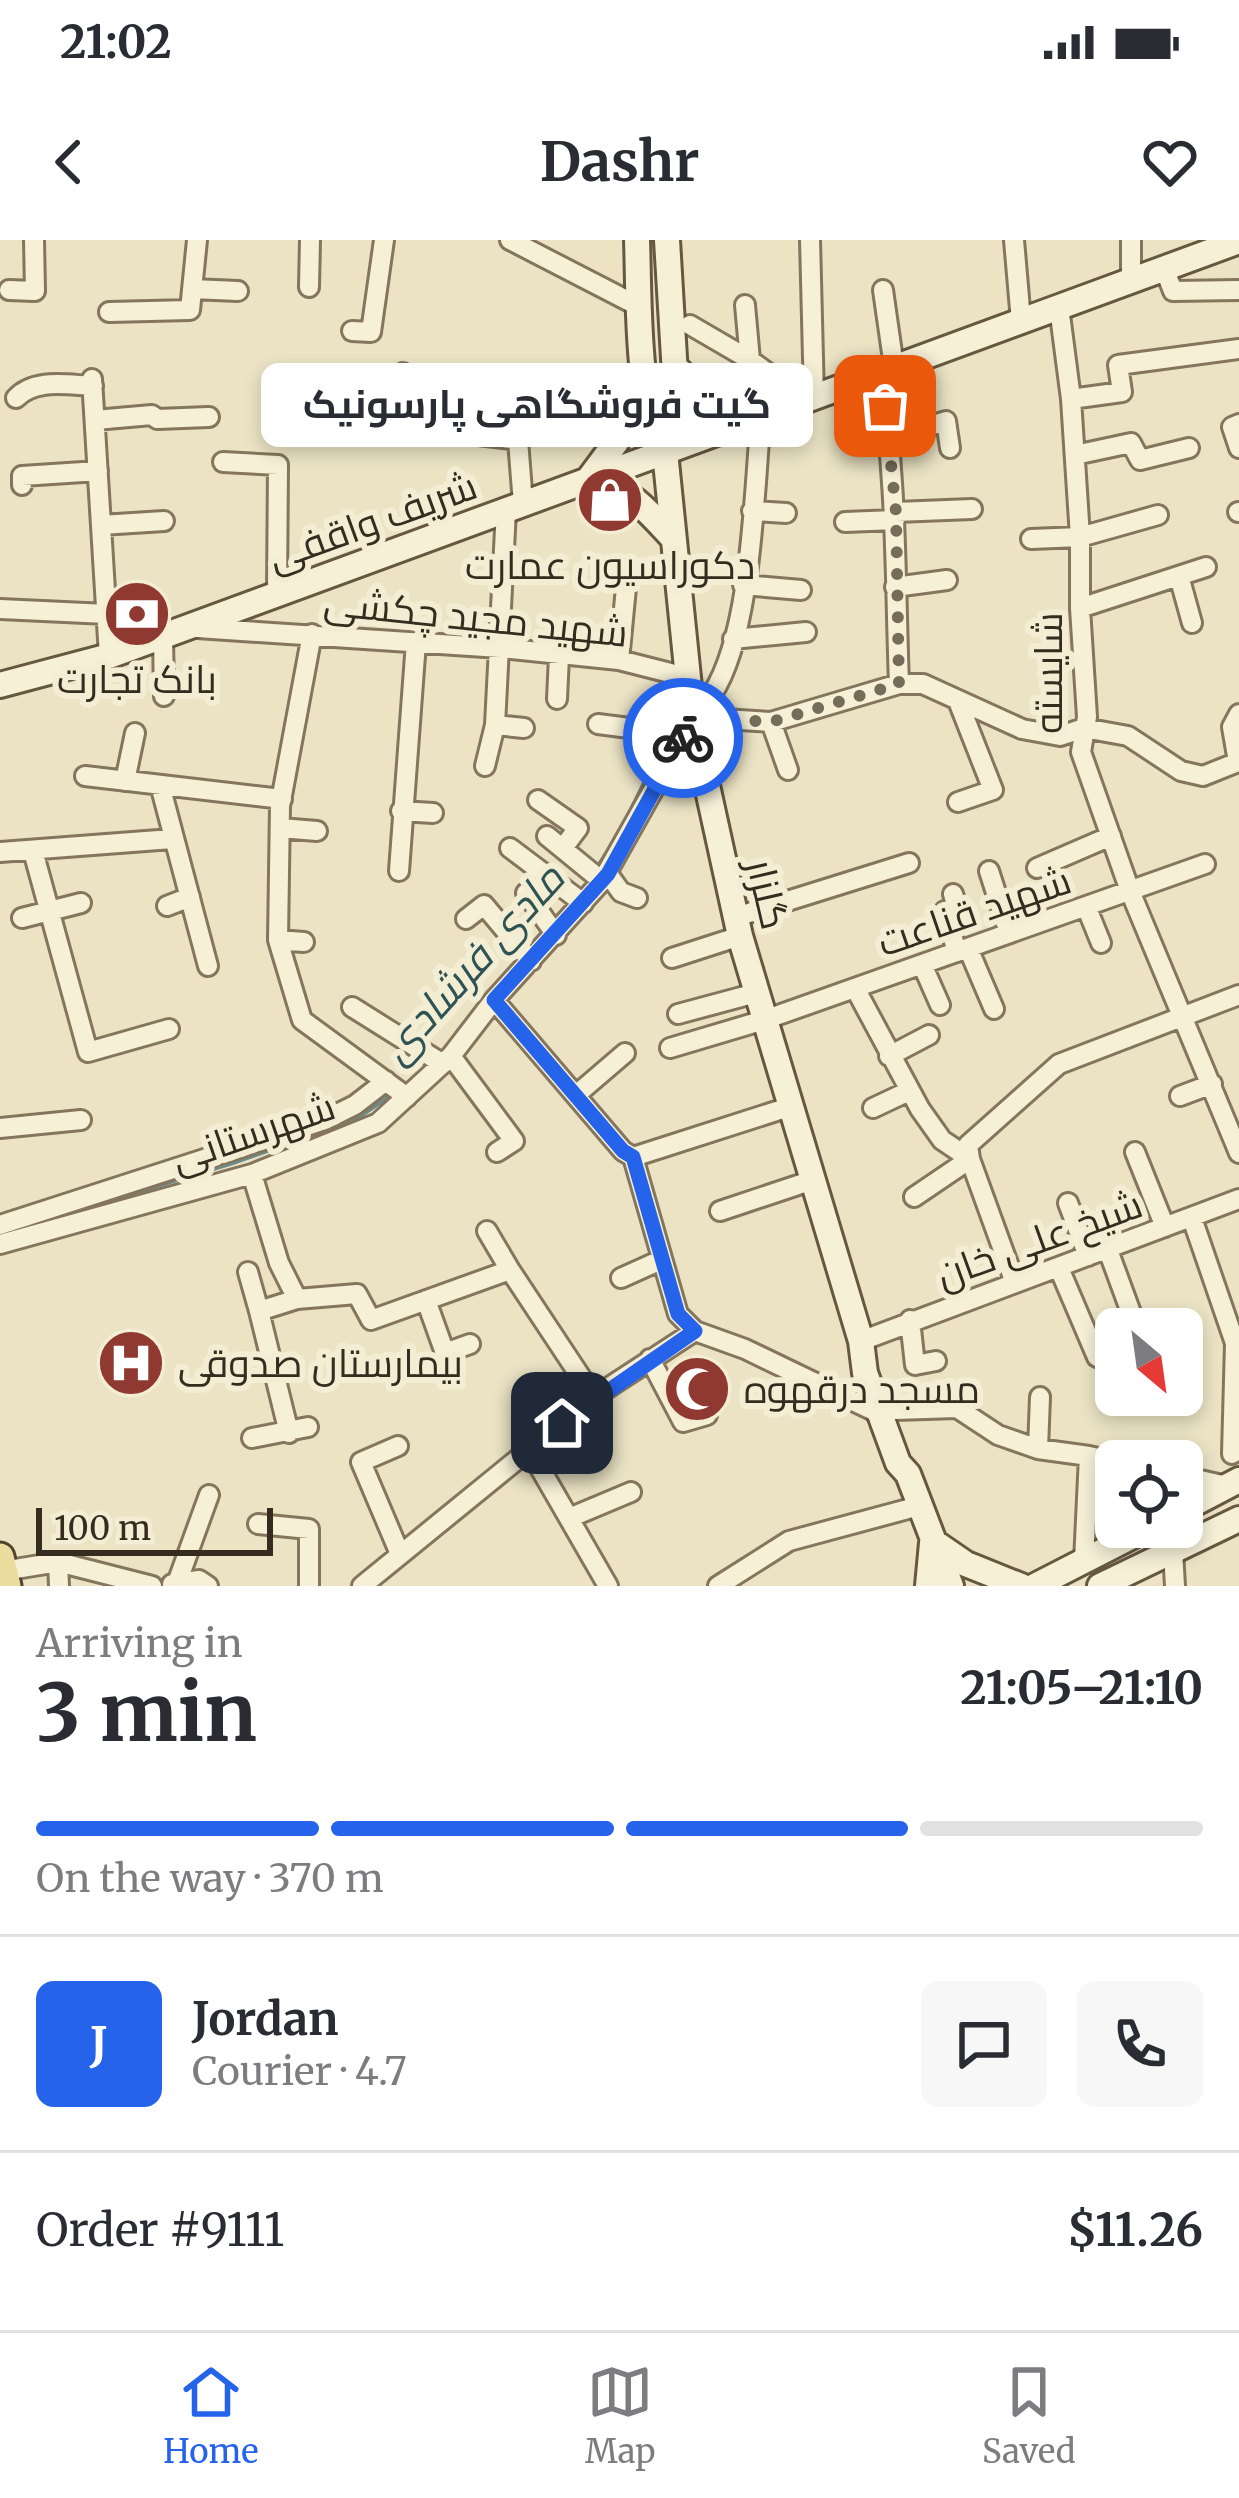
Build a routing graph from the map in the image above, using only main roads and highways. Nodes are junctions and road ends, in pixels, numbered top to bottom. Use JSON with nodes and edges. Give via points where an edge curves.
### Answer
{"nodes":[{"id":1,"x":637,"y":240,"type":"edge"},
{"id":2,"x":667,"y":240,"type":"edge"},
{"id":3,"x":1239,"y":241,"type":"edge"},
{"id":4,"x":674,"y":366,"type":"junction"},
{"id":5,"x":645,"y":377,"type":"junction"},
{"id":6,"x":752,"y":420,"type":"junction"},
{"id":7,"x":664,"y":452,"type":"junction"},
{"id":8,"x":588,"y":480,"type":"junction"},
{"id":9,"x":670,"y":535,"type":"junction"},
{"id":10,"x":0,"y":685,"type":"edge"},
{"id":11,"x":1233,"y":1483,"type":"edge"},
{"id":12,"x":1203,"y":1499,"type":"edge"},
{"id":13,"x":1239,"y":1519,"type":"edge"},
{"id":14,"x":932,"y":1540,"type":"junction"},
{"id":15,"x":1110,"y":1548,"type":"edge"},
{"id":16,"x":928,"y":1586,"type":"edge"},
{"id":17,"x":951,"y":1586,"type":"edge"},
{"id":18,"x":1021,"y":1586,"type":"edge"},
{"id":19,"x":1035,"y":1586,"type":"edge"},
{"id":20,"x":1100,"y":1586,"type":"edge"}],
"edges":[{"from":1,"to":5,"type":"main road"},
{"from":2,"to":4,"type":"main road"},
{"from":3,"to":6,"type":"main road","name":"شریف واقفی"},
{"from":4,"to":6,"type":"main road","via":[[720,410]]},
{"from":4,"to":7,"type":"main road","via":[[677,425]]},
{"from":5,"to":7,"type":"main road","via":[[652,433]]},
{"from":5,"to":8,"type":"main road","via":[[617,441]]},
{"from":6,"to":7,"type":"main road","name":"شریف واقفی"},
{"from":7,"to":8,"type":"main road","name":"شریف واقفی"},
{"from":7,"to":9,"type":"main road","name":"گلزار"},
{"from":8,"to":9,"type":"main road","via":[[618,486]]},
{"from":8,"to":10,"type":"main road","name":"شریف واقفی","via":[[109,656]]},
{"from":9,"to":14,"type":"main road","name":"گلزار","via":[[692,719],[738,926],[865,1373],[888,1412],[898,1463]]},
{"from":11,"to":12,"type":"main road"},
{"from":13,"to":20,"type":"main road"},
{"from":14,"to":16,"type":"main road"},
{"from":14,"to":17,"type":"main road","name":"گلزار"},
{"from":14,"to":18,"type":"main road"},
{"from":15,"to":19,"type":"main road"}]}
